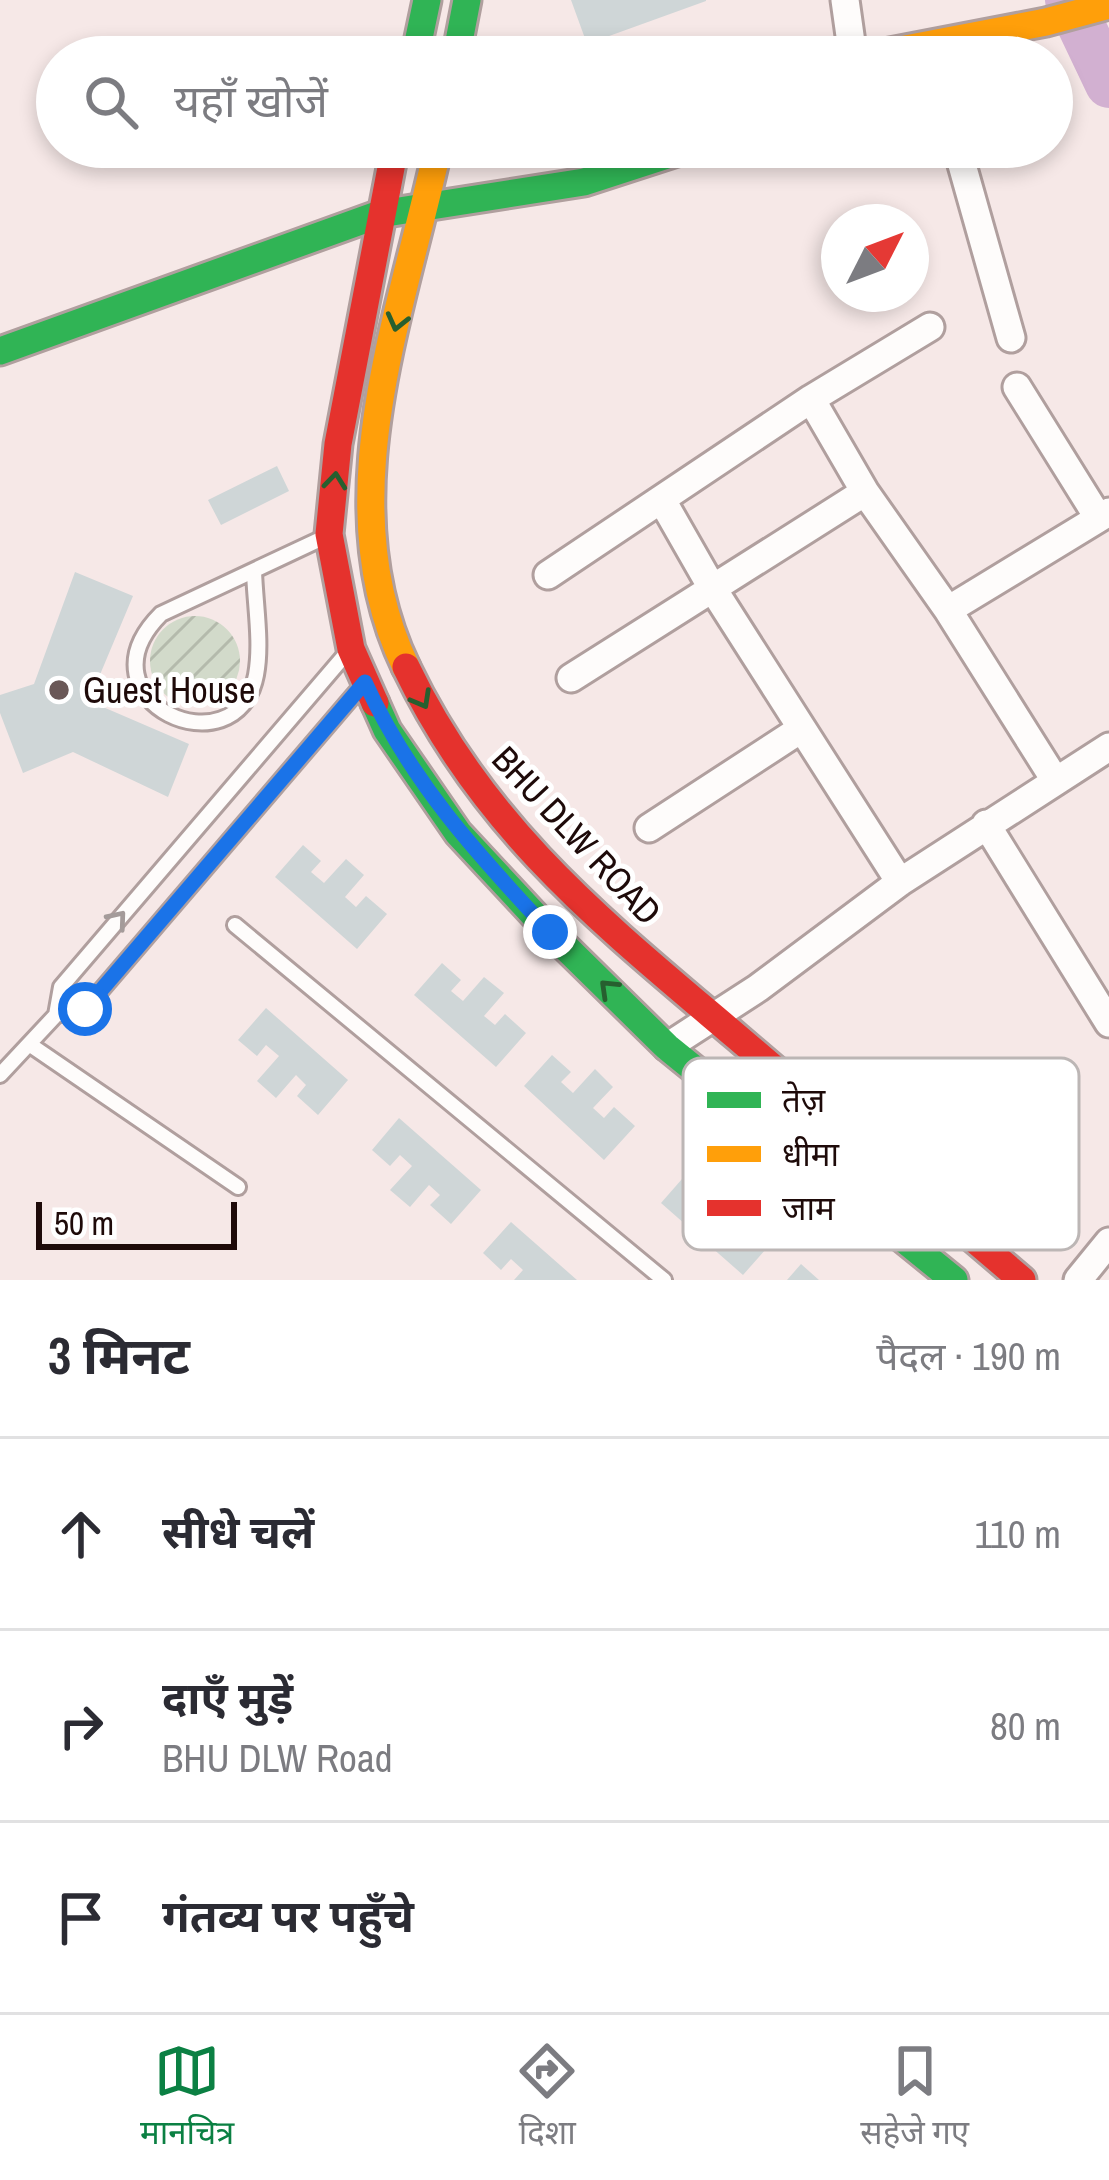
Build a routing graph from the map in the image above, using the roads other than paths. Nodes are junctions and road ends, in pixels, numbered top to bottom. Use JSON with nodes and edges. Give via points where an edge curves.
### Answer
{"nodes":[{"id":1,"x":427,"y":0,"type":"edge"},
{"id":2,"x":467,"y":0,"type":"edge"},
{"id":3,"x":845,"y":0,"type":"edge"},
{"id":4,"x":1106,"y":6,"type":"edge"},
{"id":5,"x":1026,"y":16,"type":"edge"},
{"id":6,"x":419,"y":36,"type":"edge"},
{"id":7,"x":460,"y":36,"type":"edge"},
{"id":8,"x":851,"y":36,"type":"edge"},
{"id":9,"x":969,"y":36,"type":"edge"},
{"id":10,"x":390,"y":168,"type":"edge"},
{"id":11,"x":434,"y":168,"type":"edge"},
{"id":12,"x":627,"y":168,"type":"edge"},
{"id":13,"x":963,"y":168,"type":"edge"},
{"id":14,"x":426,"y":208,"type":"junction"},
{"id":15,"x":380,"y":214,"type":"junction"},
{"id":16,"x":930,"y":327,"type":"dead end"},
{"id":17,"x":1011,"y":338,"type":"dead end"},
{"id":18,"x":1,"y":348,"type":"edge"},
{"id":19,"x":1017,"y":387,"type":"dead end"},
{"id":20,"x":811,"y":399,"type":"junction"},
{"id":21,"x":865,"y":492,"type":"junction"},
{"id":22,"x":663,"y":502,"type":"junction"},
{"id":23,"x":1104,"y":514,"type":"edge"},
{"id":24,"x":329,"y":534,"type":"junction"},
{"id":25,"x":254,"y":572,"type":"junction"},
{"id":26,"x":548,"y":575,"type":"dead end"},
{"id":27,"x":711,"y":586,"type":"junction"},
{"id":28,"x":948,"y":610,"type":"junction"},
{"id":29,"x":351,"y":649,"type":"junction"},
{"id":30,"x":571,"y":678,"type":"dead end"},
{"id":31,"x":365,"y":682,"type":"junction"},
{"id":32,"x":801,"y":730,"type":"junction"},
{"id":33,"x":1109,"y":747,"type":"edge"},
{"id":34,"x":1055,"y":781,"type":"junction"},
{"id":35,"x":986,"y":824,"type":"junction"},
{"id":36,"x":649,"y":828,"type":"dead end"},
{"id":37,"x":172,"y":856,"type":"junction"},
{"id":38,"x":199,"y":876,"type":"junction"},
{"id":39,"x":900,"y":882,"type":"junction"},
{"id":40,"x":235,"y":925,"type":"dead end"},
{"id":41,"x":56,"y":1015,"type":"junction"},
{"id":42,"x":714,"y":1017,"type":"junction"},
{"id":43,"x":1109,"y":1023,"type":"edge"},
{"id":44,"x":29,"y":1044,"type":"junction"},
{"id":45,"x":668,"y":1047,"type":"junction"},
{"id":46,"x":762,"y":1058,"type":"edge"},
{"id":47,"x":683,"y":1059,"type":"edge"},
{"id":48,"x":0,"y":1075,"type":"edge"},
{"id":49,"x":238,"y":1186,"type":"dead end"},
{"id":50,"x":1109,"y":1242,"type":"edge"},
{"id":51,"x":917,"y":1250,"type":"edge"},
{"id":52,"x":987,"y":1250,"type":"edge"},
{"id":53,"x":664,"y":1280,"type":"edge"},
{"id":54,"x":954,"y":1280,"type":"edge"},
{"id":55,"x":1022,"y":1280,"type":"edge"},
{"id":56,"x":1078,"y":1280,"type":"edge"}],
"edges":[{"from":1,"to":6,"type":"main road"},
{"from":2,"to":7,"type":"main road"},
{"from":3,"to":8,"type":"street"},
{"from":4,"to":5,"type":"main road"},
{"from":5,"to":9,"type":"main road"},
{"from":10,"to":15,"type":"main road"},
{"from":11,"to":14,"type":"main road","name":"BHU DLW ROAD"},
{"from":12,"to":14,"type":"main road"},
{"from":13,"to":17,"type":"street"},
{"from":14,"to":15,"type":"main road"},
{"from":14,"to":42,"type":"main road","name":"BHU DLW ROAD","one_way":true,"via":[[389,355],[371,470],[371,553],[404,667],[455,758],[508,824],[592,914]]},
{"from":15,"to":18,"type":"main road"},
{"from":24,"to":15,"type":"main road","one_way":true},
{"from":16,"to":20,"type":"street"},
{"from":19,"to":23,"type":"street"},
{"from":20,"to":21,"type":"street"},
{"from":20,"to":22,"type":"street"},
{"from":21,"to":27,"type":"street"},
{"from":21,"to":28,"type":"street"},
{"from":22,"to":26,"type":"street"},
{"from":22,"to":27,"type":"street"},
{"from":23,"to":28,"type":"street"},
{"from":24,"to":25,"type":"lane"},
{"from":24,"to":29,"type":"main road"},
{"from":25,"to":25,"type":"lane","via":[[256,678],[247,697],[218,720],[180,722],[162,713],[139,684],[146,629],[161,614]]},
{"from":27,"to":30,"type":"street"},
{"from":27,"to":32,"type":"street"},
{"from":28,"to":34,"type":"street"},
{"from":29,"to":31,"type":"main road"},
{"from":29,"to":37,"type":"lane"},
{"from":31,"to":38,"type":"lane"},
{"from":45,"to":31,"type":"main road","one_way":true,"via":[[458,833],[387,730]]},
{"from":32,"to":36,"type":"street"},
{"from":32,"to":39,"type":"street"},
{"from":33,"to":34,"type":"street"},
{"from":34,"to":35,"type":"street"},
{"from":35,"to":39,"type":"street"},
{"from":35,"to":43,"type":"street"},
{"from":37,"to":38,"type":"lane"},
{"from":41,"to":37,"type":"lane","one_way":true,"via":[[61,987]]},
{"from":38,"to":41,"type":"lane","via":[[85,1009]]},
{"from":39,"to":42,"type":"street"},
{"from":40,"to":53,"type":"lane"},
{"from":41,"to":44,"type":"lane"},
{"from":42,"to":45,"type":"street"},
{"from":42,"to":46,"type":"main road","name":"BHU DLW ROAD"},
{"from":44,"to":48,"type":"lane"},
{"from":44,"to":49,"type":"lane"},
{"from":45,"to":47,"type":"main road"},
{"from":50,"to":56,"type":"street"},
{"from":51,"to":54,"type":"main road"},
{"from":52,"to":55,"type":"main road","name":"BHU DLW ROAD"}]}
